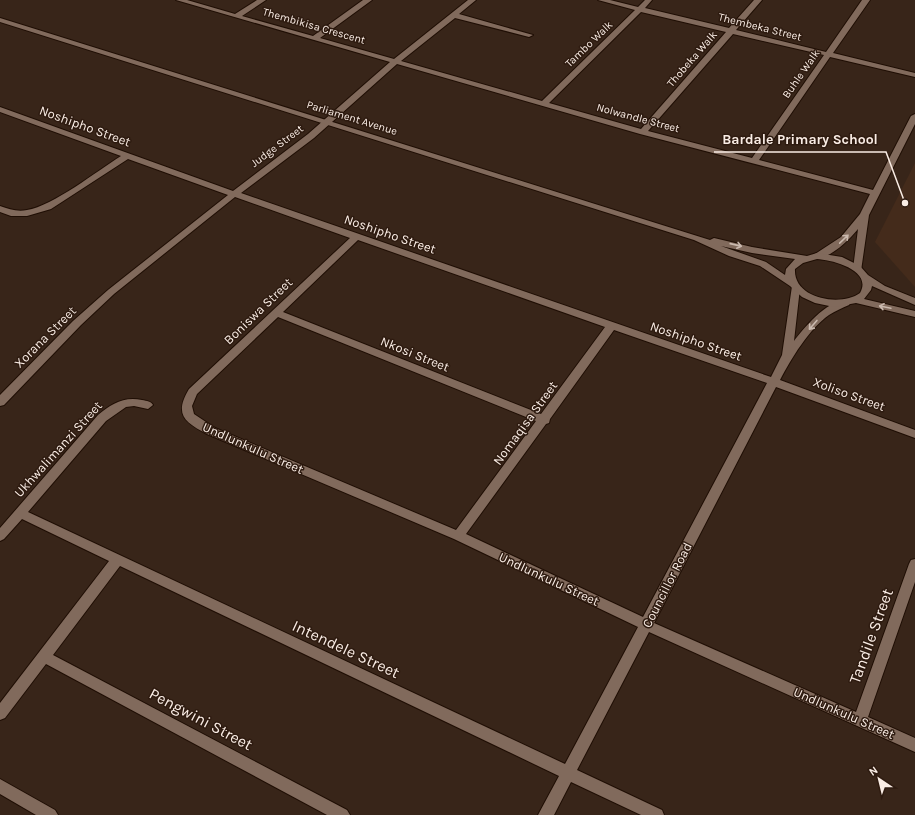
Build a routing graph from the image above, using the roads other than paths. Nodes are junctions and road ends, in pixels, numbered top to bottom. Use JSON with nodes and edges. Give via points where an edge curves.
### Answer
{"nodes":[{"id":1,"x":179,"y":0,"type":"edge"},
{"id":2,"x":262,"y":0,"type":"edge"},
{"id":3,"x":368,"y":0,"type":"edge"},
{"id":4,"x":472,"y":0,"type":"edge"},
{"id":5,"x":601,"y":0,"type":"edge"},
{"id":6,"x":649,"y":0,"type":"edge"},
{"id":7,"x":758,"y":0,"type":"edge"},
{"id":8,"x":866,"y":0,"type":"edge"},
{"id":9,"x":639,"y":9,"type":"junction"},
{"id":10,"x":237,"y":16,"type":"junction"},
{"id":11,"x":453,"y":16,"type":"junction"},
{"id":12,"x":0,"y":20,"type":"edge"},
{"id":13,"x":730,"y":31,"type":"junction"},
{"id":14,"x":529,"y":35,"type":"dead end"},
{"id":15,"x":315,"y":38,"type":"junction"},
{"id":16,"x":828,"y":55,"type":"junction"},
{"id":17,"x":396,"y":61,"type":"junction"},
{"id":18,"x":915,"y":75,"type":"edge"},
{"id":19,"x":544,"y":103,"type":"junction"},
{"id":20,"x":0,"y":109,"type":"edge"},
{"id":21,"x":915,"y":116,"type":"edge"},
{"id":22,"x":326,"y":122,"type":"junction"},
{"id":23,"x":643,"y":132,"type":"junction"},
{"id":24,"x":128,"y":155,"type":"junction"},
{"id":25,"x":754,"y":161,"type":"junction"},
{"id":26,"x":875,"y":193,"type":"junction"},
{"id":27,"x":234,"y":194,"type":"junction"},
{"id":28,"x":0,"y":210,"type":"edge"},
{"id":29,"x":864,"y":215,"type":"junction"},
{"id":30,"x":357,"y":236,"type":"junction"},
{"id":31,"x":697,"y":238,"type":"junction"},
{"id":32,"x":817,"y":256,"type":"junction"},
{"id":33,"x":806,"y":258,"type":"junction"},
{"id":34,"x":858,"y":269,"type":"junction"},
{"id":35,"x":865,"y":278,"type":"junction"},
{"id":36,"x":793,"y":285,"type":"junction"},
{"id":37,"x":111,"y":292,"type":"joint"},
{"id":38,"x":855,"y":300,"type":"junction"},
{"id":39,"x":915,"y":302,"type":"edge"},
{"id":40,"x":845,"y":303,"type":"junction"},
{"id":41,"x":276,"y":314,"type":"junction"},
{"id":42,"x":915,"y":314,"type":"edge"},
{"id":43,"x":612,"y":325,"type":"junction"},
{"id":44,"x":787,"y":356,"type":"junction"},
{"id":45,"x":772,"y":381,"type":"junction"},
{"id":46,"x":0,"y":402,"type":"edge"},
{"id":47,"x":148,"y":405,"type":"dead end"},
{"id":48,"x":186,"y":410,"type":"joint"},
{"id":49,"x":545,"y":420,"type":"junction"},
{"id":50,"x":915,"y":434,"type":"edge"},
{"id":51,"x":20,"y":513,"type":"junction"},
{"id":52,"x":0,"y":536,"type":"edge"},
{"id":53,"x":458,"y":536,"type":"junction"},
{"id":54,"x":117,"y":560,"type":"junction"},
{"id":55,"x":915,"y":564,"type":"edge"},
{"id":56,"x":646,"y":625,"type":"junction"},
{"id":57,"x":43,"y":656,"type":"junction"},
{"id":58,"x":0,"y":714,"type":"edge"},
{"id":59,"x":860,"y":720,"type":"junction"},
{"id":60,"x":915,"y":745,"type":"edge"},
{"id":61,"x":568,"y":772,"type":"junction"},
{"id":62,"x":0,"y":786,"type":"edge"},
{"id":63,"x":50,"y":815,"type":"edge"},
{"id":64,"x":342,"y":815,"type":"edge"},
{"id":65,"x":546,"y":815,"type":"edge"},
{"id":66,"x":657,"y":815,"type":"edge"}],
"edges":[{"from":1,"to":10,"type":"street","name":"Thembikisa Crescent"},
{"from":2,"to":10,"type":"street"},
{"from":3,"to":15,"type":"street"},
{"from":4,"to":11,"type":"street","name":"Judge Street"},
{"from":5,"to":9,"type":"street","name":"Thembeka Street"},
{"from":6,"to":9,"type":"street","name":"Tambo Walk"},
{"from":7,"to":13,"type":"street","name":"Thobeka Walk"},
{"from":8,"to":16,"type":"street","name":"Buhle Walk"},
{"from":9,"to":13,"type":"street","name":"Thembeka Street"},
{"from":9,"to":19,"type":"street","name":"Tambo Walk"},
{"from":10,"to":15,"type":"street","name":"Thembikisa Crescent"},
{"from":11,"to":14,"type":"street"},
{"from":11,"to":17,"type":"street","name":"Judge Street"},
{"from":12,"to":22,"type":"street","name":"Parliament Avenue"},
{"from":13,"to":16,"type":"street","name":"Thembeka Street"},
{"from":13,"to":23,"type":"street","name":"Thobeka Walk"},
{"from":15,"to":17,"type":"street","name":"Thembikisa Crescent"},
{"from":16,"to":18,"type":"street","name":"Thembeka Street"},
{"from":16,"to":25,"type":"street","name":"Buhle Walk"},
{"from":17,"to":19,"type":"street","name":"Nolwandle Street"},
{"from":17,"to":22,"type":"street","name":"Judge Street"},
{"from":19,"to":23,"type":"street","name":"Nolwandle Street"},
{"from":20,"to":24,"type":"street","name":"Noshipho Street"},
{"from":21,"to":26,"type":"street"},
{"from":22,"to":27,"type":"street","name":"Judge Street"},
{"from":22,"to":31,"type":"street","name":"Parliament Avenue"},
{"from":23,"to":25,"type":"street","name":"Nolwandle Street"},
{"from":24,"to":27,"type":"street","name":"Noshipho Street"},
{"from":24,"to":28,"type":"street","via":[[48,207],[27,213]]},
{"from":25,"to":26,"type":"street","name":"Nolwandle Street"},
{"from":26,"to":29,"type":"street"},
{"from":27,"to":30,"type":"street","name":"Noshipho Street"},
{"from":27,"to":37,"type":"street","name":"Judge Street"},
{"from":32,"to":29,"type":"street","one_way":true,"via":[[844,239]]},
{"from":29,"to":34,"type":"street"},
{"from":30,"to":41,"type":"street","name":"Boniswa Street"},
{"from":30,"to":43,"type":"street","name":"Noshipho Street"},
{"from":31,"to":33,"type":"street","name":"Parliament Avenue","one_way":true},
{"from":31,"to":36,"type":"street","name":"Parliament Avenue","via":[[732,254],[764,264]]},
{"from":32,"to":33,"type":"street"},
{"from":32,"to":34,"type":"street","via":[[840,259]]},
{"from":33,"to":36,"type":"street","via":[[791,268],[789,275]]},
{"from":34,"to":35,"type":"street"},
{"from":35,"to":38,"type":"street","via":[[866,290]]},
{"from":35,"to":39,"type":"street"},
{"from":36,"to":40,"type":"street","via":[[812,299],[834,304]]},
{"from":36,"to":44,"type":"street","name":"Councillor Road"},
{"from":37,"to":46,"type":"street","name":"Xorana Street"},
{"from":38,"to":40,"type":"street"},
{"from":42,"to":38,"type":"street","one_way":true},
{"from":40,"to":44,"type":"street","name":"Councillor Road","one_way":true,"via":[[825,313],[814,323]]},
{"from":41,"to":48,"type":"street","name":"Boniswa Street","via":[[193,392]]},
{"from":41,"to":49,"type":"street","name":"Nkosi Street"},
{"from":43,"to":45,"type":"street","name":"Noshipho Street"},
{"from":43,"to":49,"type":"street","name":"Nomaqisa Street"},
{"from":44,"to":45,"type":"street","name":"Councillor Road"},
{"from":45,"to":50,"type":"street","name":"Xoliso Street"},
{"from":45,"to":56,"type":"street","name":"Councillor Road"},
{"from":47,"to":51,"type":"street","name":"Ukhwalimanzi Street","via":[[127,402],[115,407],[102,418]]},
{"from":48,"to":53,"type":"street","name":"Undlunkulu Street","via":[[189,418],[211,431]]},
{"from":49,"to":53,"type":"street","name":"Nomaqisa Street"},
{"from":51,"to":52,"type":"street","name":"Ukhwalimanzi Street"},
{"from":51,"to":54,"type":"street","name":"Intendele Street"},
{"from":53,"to":56,"type":"street","name":"Undlunkulu Street"},
{"from":54,"to":57,"type":"street"},
{"from":54,"to":61,"type":"street","name":"Intendele Street"},
{"from":55,"to":59,"type":"street","name":"Tandile Street"},
{"from":56,"to":59,"type":"street","name":"Undlunkulu Street"},
{"from":56,"to":61,"type":"street","name":"Councillor Road"},
{"from":57,"to":58,"type":"street"},
{"from":57,"to":64,"type":"street","name":"Pengwini Street"},
{"from":59,"to":60,"type":"street","name":"Undlunkulu Street"},
{"from":61,"to":65,"type":"street","name":"Councillor Road"},
{"from":61,"to":66,"type":"street","name":"Intendele Street"},
{"from":62,"to":63,"type":"street"}]}
